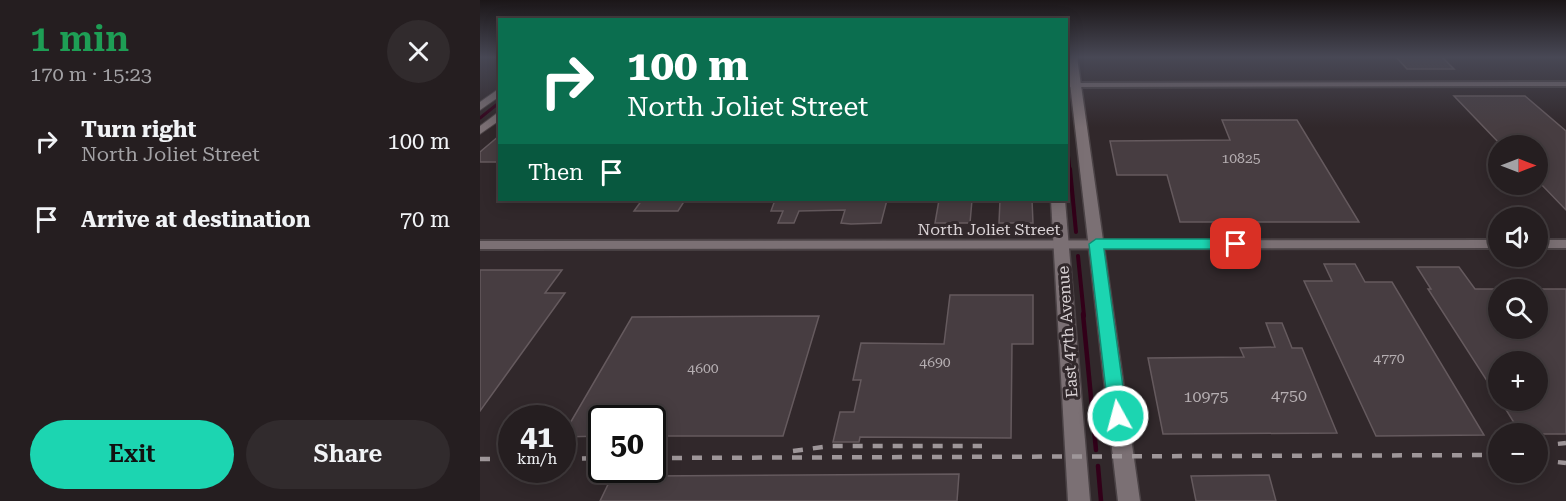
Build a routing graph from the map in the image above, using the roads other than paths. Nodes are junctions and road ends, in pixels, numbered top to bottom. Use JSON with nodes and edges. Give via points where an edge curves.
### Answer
{"nodes":[{"id":1,"x":1566,"y":84,"type":"edge"},
{"id":2,"x":1071,"y":85,"type":"edge"},
{"id":3,"x":498,"y":93,"type":"edge"},
{"id":4,"x":480,"y":107,"type":"edge"},
{"id":5,"x":498,"y":116,"type":"edge"},
{"id":6,"x":480,"y":131,"type":"edge"},
{"id":7,"x":1058,"y":201,"type":"edge"},
{"id":8,"x":1061,"y":244,"type":"junction"},
{"id":9,"x":1096,"y":244,"type":"junction"},
{"id":10,"x":1488,"y":244,"type":"edge"},
{"id":11,"x":1548,"y":244,"type":"edge"},
{"id":12,"x":1566,"y":244,"type":"edge"},
{"id":13,"x":480,"y":245,"type":"edge"},
{"id":14,"x":1078,"y":501,"type":"edge"},
{"id":15,"x":1129,"y":501,"type":"edge"}],
"edges":[{"from":1,"to":2,"type":"street"},
{"from":2,"to":9,"type":"main road"},
{"from":3,"to":4,"type":"street"},
{"from":5,"to":6,"type":"street"},
{"from":7,"to":8,"type":"main road","name":"East 47th Avenue"},
{"from":8,"to":9,"type":"street","name":"North Joliet Street"},
{"from":8,"to":13,"type":"street","name":"North Joliet Street"},
{"from":8,"to":14,"type":"main road","name":"East 47th Avenue"},
{"from":9,"to":10,"type":"street","name":"North Joliet Street"},
{"from":9,"to":15,"type":"main road"},
{"from":11,"to":12,"type":"street"}]}
